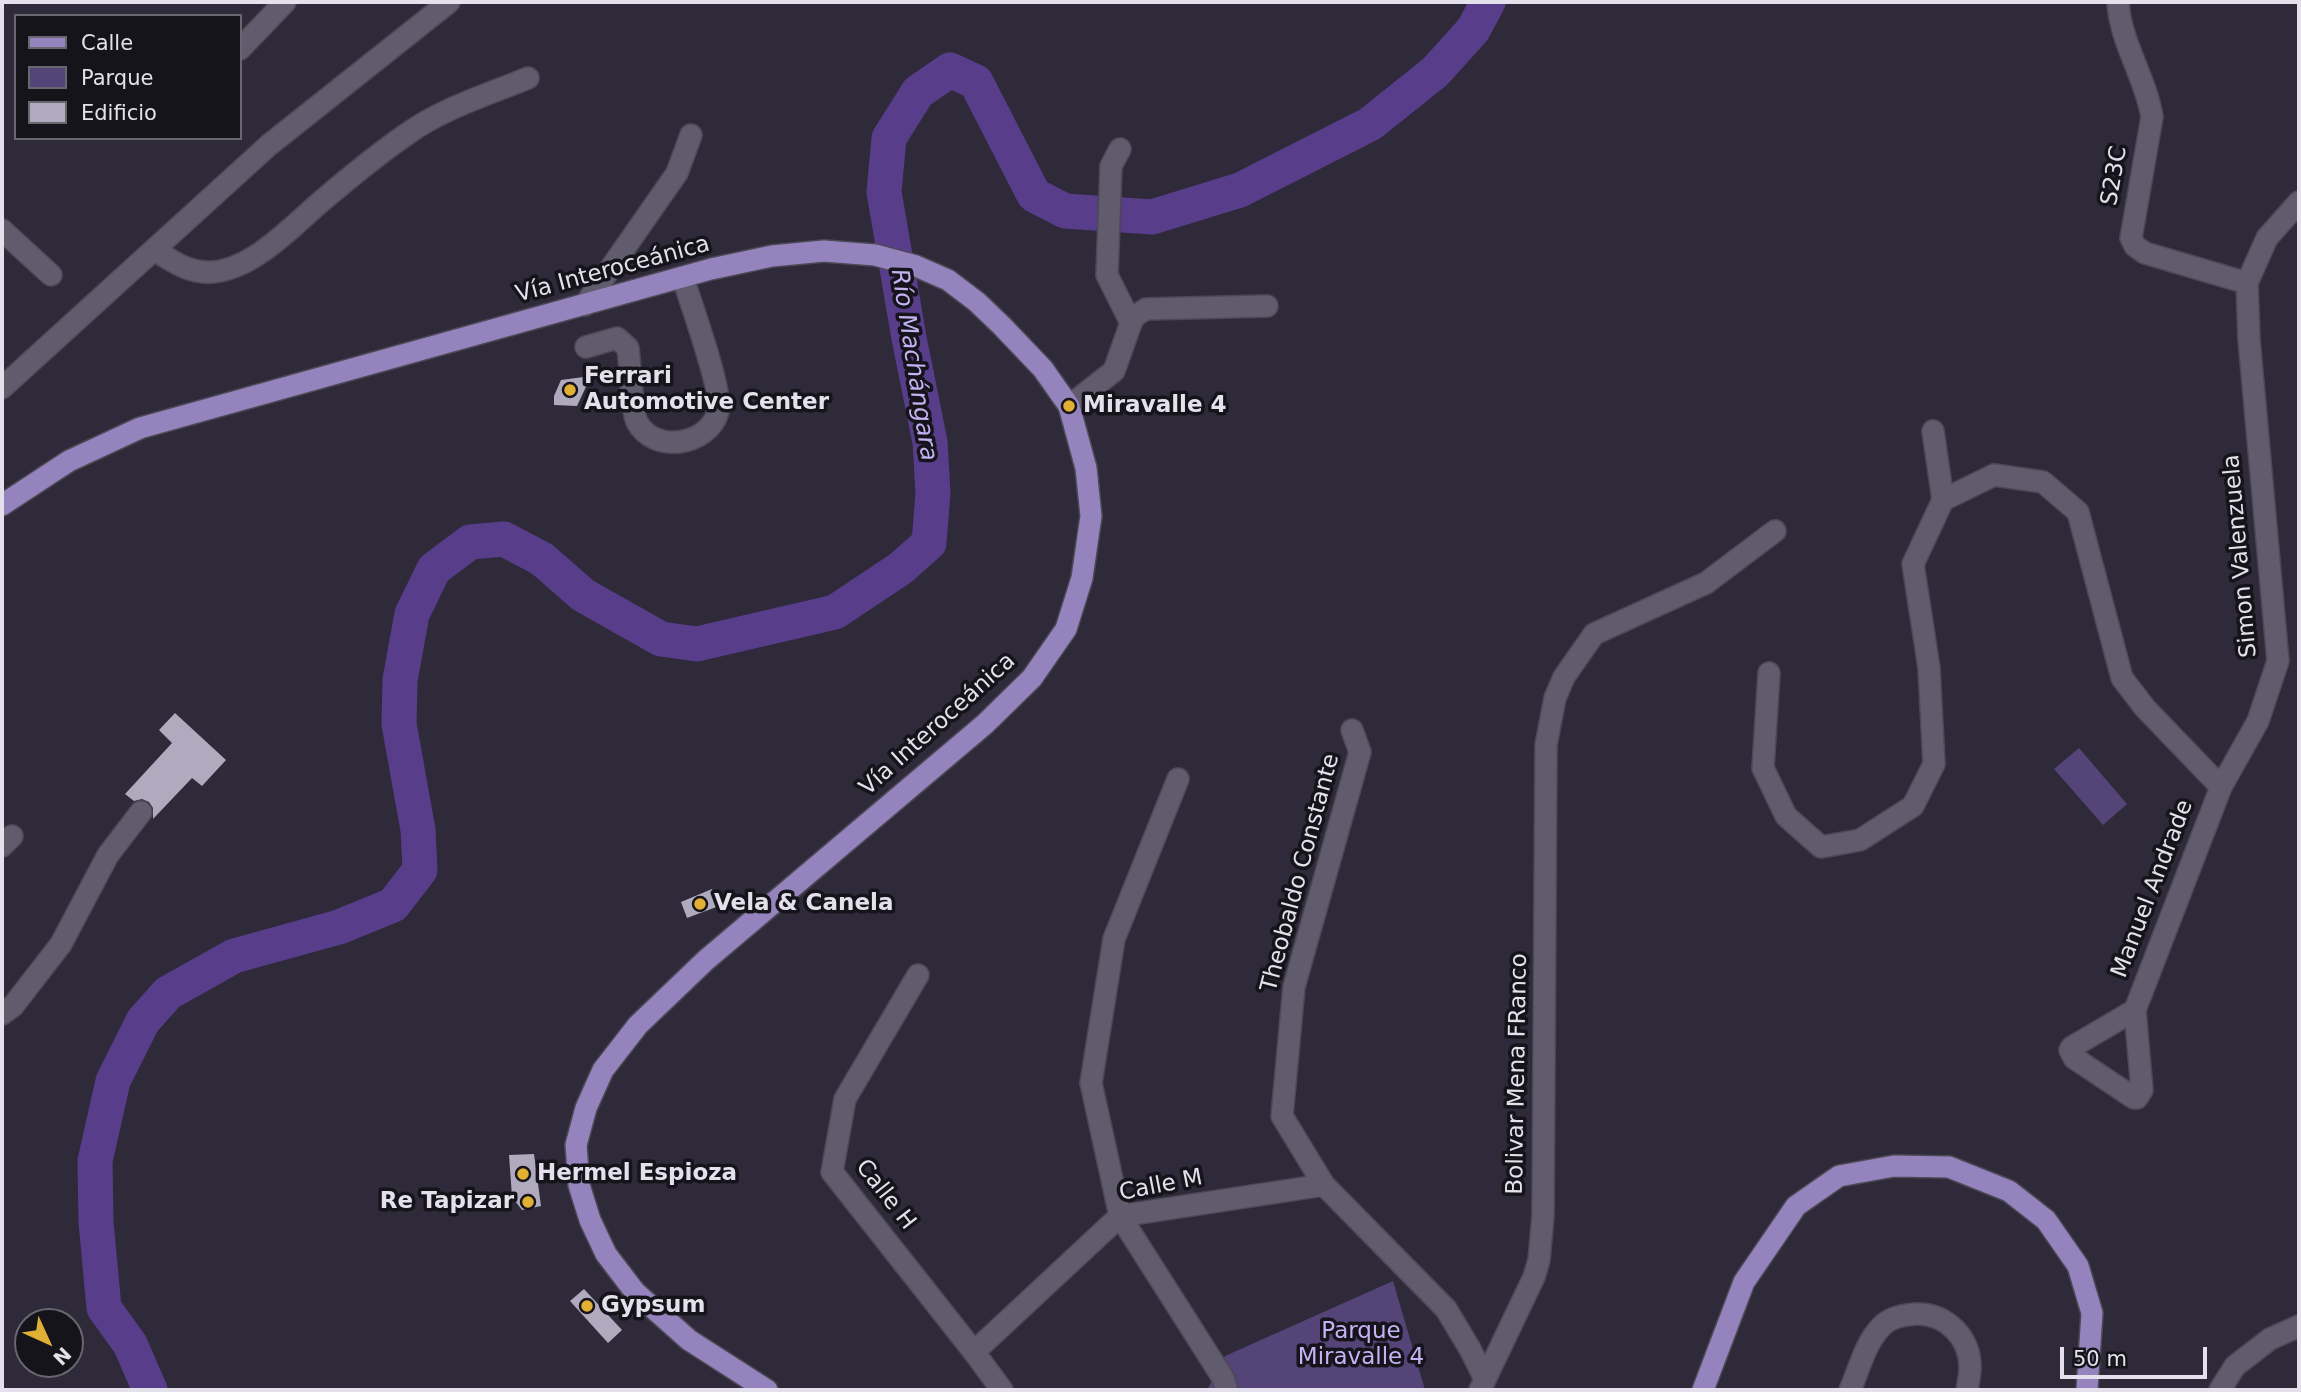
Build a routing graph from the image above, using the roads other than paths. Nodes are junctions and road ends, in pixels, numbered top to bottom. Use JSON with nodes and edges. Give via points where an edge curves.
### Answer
{"nodes":[{"id":1,"x":285,"y":2,"type":"edge"},
{"id":2,"x":449,"y":2,"type":"edge"},
{"id":3,"x":2118,"y":2,"type":"edge"},
{"id":4,"x":242,"y":46,"type":"edge"},
{"id":5,"x":528,"y":78,"type":"dead end"},
{"id":6,"x":691,"y":135,"type":"dead end"},
{"id":7,"x":1116,"y":158,"type":"dead end"},
{"id":8,"x":2299,"y":202,"type":"edge"},
{"id":9,"x":2,"y":230,"type":"edge"},
{"id":10,"x":154,"y":250,"type":"junction"},
{"id":11,"x":51,"y":275,"type":"dead end"},
{"id":12,"x":682,"y":278,"type":"junction"},
{"id":13,"x":2247,"y":283,"type":"junction"},
{"id":14,"x":585,"y":305,"type":"junction"},
{"id":15,"x":1267,"y":306,"type":"dead end"},
{"id":16,"x":1131,"y":323,"type":"junction"},
{"id":17,"x":586,"y":347,"type":"dead end"},
{"id":18,"x":2,"y":388,"type":"edge"},
{"id":19,"x":1069,"y":406,"type":"junction"},
{"id":20,"x":1933,"y":431,"type":"dead end"},
{"id":21,"x":1943,"y":500,"type":"junction"},
{"id":22,"x":2,"y":505,"type":"edge"},
{"id":23,"x":1775,"y":531,"type":"dead end"},
{"id":24,"x":1769,"y":673,"type":"dead end"},
{"id":25,"x":1352,"y":730,"type":"dead end"},
{"id":26,"x":1178,"y":779,"type":"dead end"},
{"id":27,"x":2221,"y":787,"type":"junction"},
{"id":28,"x":141,"y":812,"type":"dead end"},
{"id":29,"x":918,"y":975,"type":"dead end"},
{"id":30,"x":2135,"y":1010,"type":"dead end"},
{"id":31,"x":2,"y":1014,"type":"edge"},
{"id":32,"x":1324,"y":1185,"type":"junction"},
{"id":33,"x":1120,"y":1216,"type":"junction"},
{"id":34,"x":2299,"y":1326,"type":"edge"},
{"id":35,"x":974,"y":1352,"type":"junction"},
{"id":36,"x":1483,"y":1385,"type":"edge"},
{"id":37,"x":767,"y":1390,"type":"edge"},
{"id":38,"x":1002,"y":1390,"type":"edge"},
{"id":39,"x":1227,"y":1390,"type":"edge"},
{"id":40,"x":1703,"y":1390,"type":"edge"},
{"id":41,"x":1850,"y":1390,"type":"edge"},
{"id":42,"x":1967,"y":1390,"type":"edge"},
{"id":43,"x":2087,"y":1390,"type":"edge"},
{"id":44,"x":2220,"y":1390,"type":"edge"}],
"edges":[{"from":1,"to":4,"type":"street"},
{"from":2,"to":10,"type":"street","via":[[269,145]]},
{"from":3,"to":13,"type":"street","name":"S23C","via":[[2119,18],[2152,117],[2131,238],[2145,253]]},
{"from":5,"to":10,"type":"street","via":[[442,112],[408,133],[241,265],[213,272],[188,270]]},
{"from":6,"to":14,"type":"street","via":[[677,173]]},
{"from":7,"to":16,"type":"street","via":[[1107,275]]},
{"from":8,"to":13,"type":"street","name":"Simon Valenzuela","via":[[2267,238]]},
{"from":9,"to":11,"type":"street"},
{"from":10,"to":18,"type":"street"},
{"from":12,"to":14,"type":"main road","name":"Vía Interoceánica"},
{"from":12,"to":17,"type":"street","via":[[714,378],[719,410],[700,434],[684,443],[665,443],[647,435],[636,421],[628,348],[617,338]]},
{"from":12,"to":19,"type":"main road","name":"Vía Interoceánica","via":[[772,256],[824,251],[875,255],[916,266],[948,280],[977,302],[1043,369]]},
{"from":13,"to":27,"type":"street","name":"Simon Valenzuela","via":[[2278,661],[2258,721]]},
{"from":14,"to":22,"type":"main road","name":"Vía Interoceánica","via":[[140,428],[69,461]]},
{"from":15,"to":16,"type":"street","via":[[1146,309]]},
{"from":16,"to":19,"type":"street","via":[[1114,371]]},
{"from":19,"to":37,"type":"main road","name":"Vía Interoceánica","via":[[1086,468],[1091,516],[1082,578],[1066,629],[1032,678],[985,724],[706,960],[638,1025],[603,1070],[586,1108],[576,1145],[579,1185],[606,1254],[635,1292],[689,1340]]},
{"from":20,"to":21,"type":"street"},
{"from":21,"to":24,"type":"street","via":[[1913,564],[1929,668],[1934,764],[1913,806],[1860,840],[1821,847],[1786,816],[1763,768]]},
{"from":21,"to":27,"type":"street","via":[[1994,475],[2043,482],[2078,512],[2122,678]]},
{"from":23,"to":36,"type":"street","name":"Bolivar Mena FRanco","via":[[1706,583],[1594,634],[1555,698],[1546,745],[1539,1260]]},
{"from":25,"to":32,"type":"street","name":"Theobaldo Constante","via":[[1360,752],[1294,987],[1283,1116]]},
{"from":26,"to":33,"type":"street","via":[[1114,939],[1091,1083]]},
{"from":27,"to":30,"type":"street","name":"Manuel Andrade"},
{"from":28,"to":31,"type":"street","via":[[108,855],[61,944]]},
{"from":29,"to":35,"type":"street","name":"Calle H","via":[[845,1099],[832,1172]]},
{"from":32,"to":33,"type":"street","name":"Calle M"},
{"from":32,"to":36,"type":"street","name":"Theobaldo Constante","via":[[1446,1309],[1470,1349]]},
{"from":33,"to":35,"type":"street","name":"Calle M"},
{"from":33,"to":39,"type":"street"},
{"from":34,"to":44,"type":"street","via":[[2270,1339],[2235,1366]]},
{"from":35,"to":38,"type":"street","name":"Calle H"},
{"from":40,"to":43,"type":"main road","via":[[1744,1282],[1796,1206],[1839,1176],[1894,1166],[1949,1167],[2009,1191],[2046,1220],[2078,1266],[2092,1313]]},
{"from":41,"to":42,"type":"street","via":[[1881,1326],[1900,1315],[1928,1314],[1947,1321],[1964,1339],[1970,1367]]}]}
